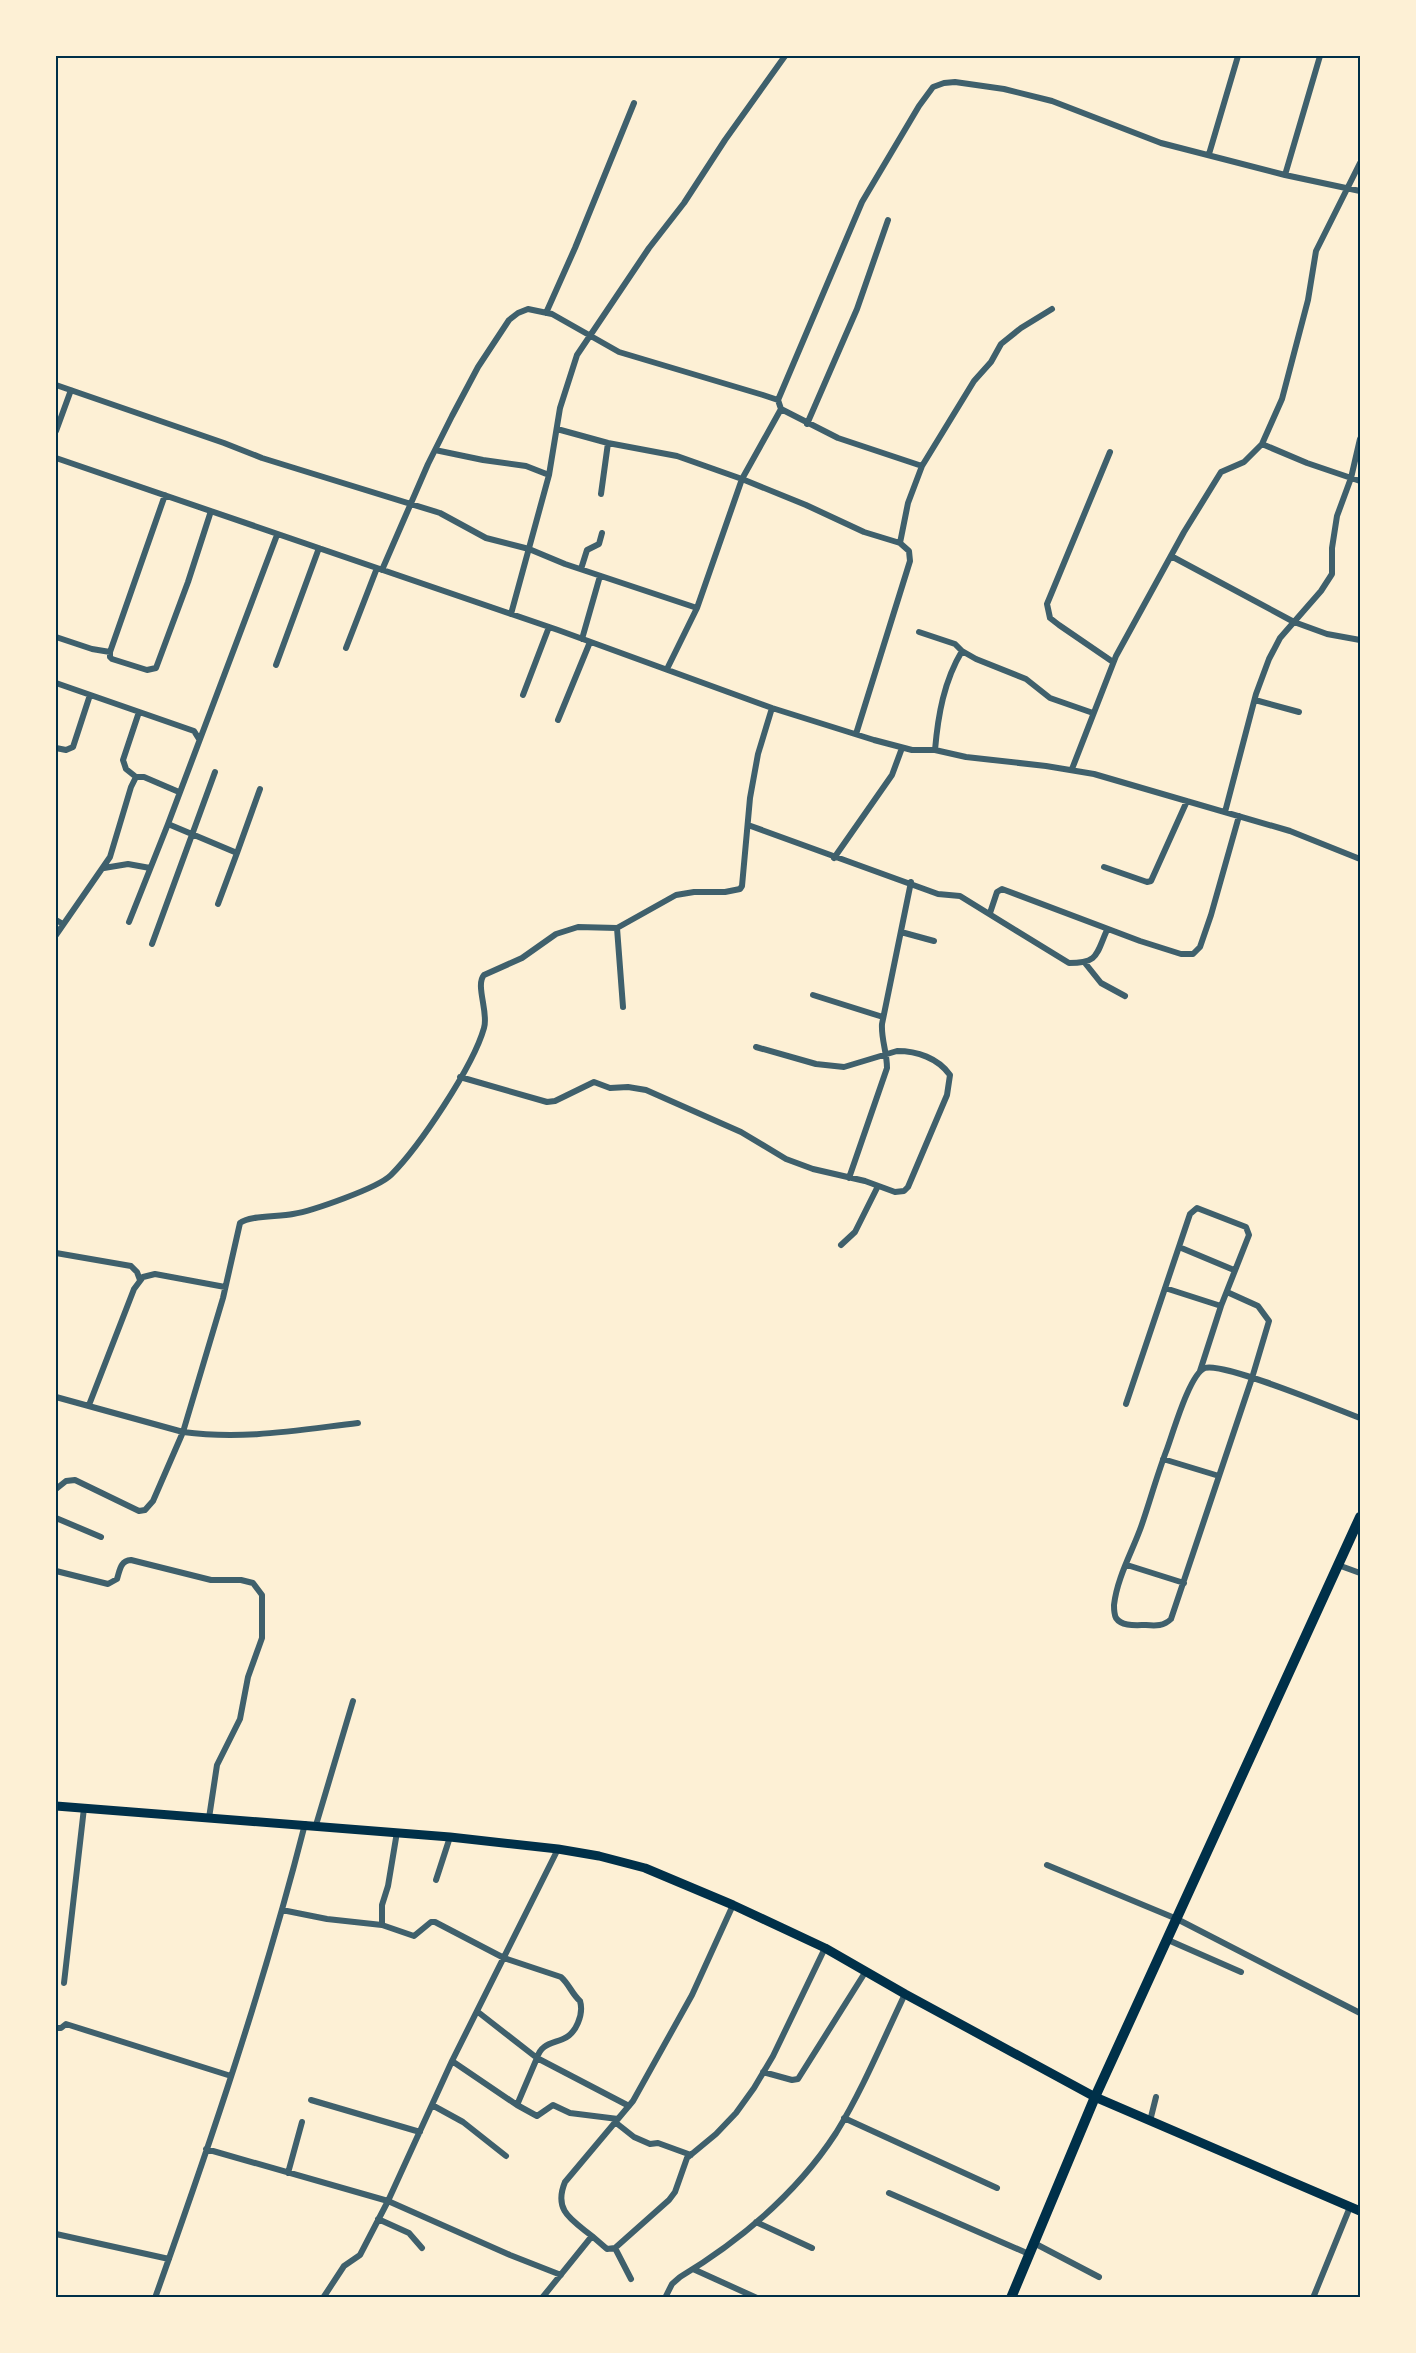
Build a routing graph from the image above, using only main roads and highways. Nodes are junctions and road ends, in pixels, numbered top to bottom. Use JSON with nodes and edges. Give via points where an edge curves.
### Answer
{"nodes":[{"id":1,"x":1360,"y":1517,"type":"edge"},
{"id":2,"x":56,"y":1806,"type":"edge"},
{"id":3,"x":1095,"y":2097,"type":"junction"},
{"id":4,"x":1360,"y":2211,"type":"edge"},
{"id":5,"x":1011,"y":2298,"type":"edge"}],
"edges":[{"from":1,"to":3,"type":"main road"},
{"from":2,"to":3,"type":"main road","via":[[450,1837],[558,1849],[645,1868],[825,1948]]},
{"from":3,"to":4,"type":"main road"},
{"from":3,"to":5,"type":"main road"}]}
